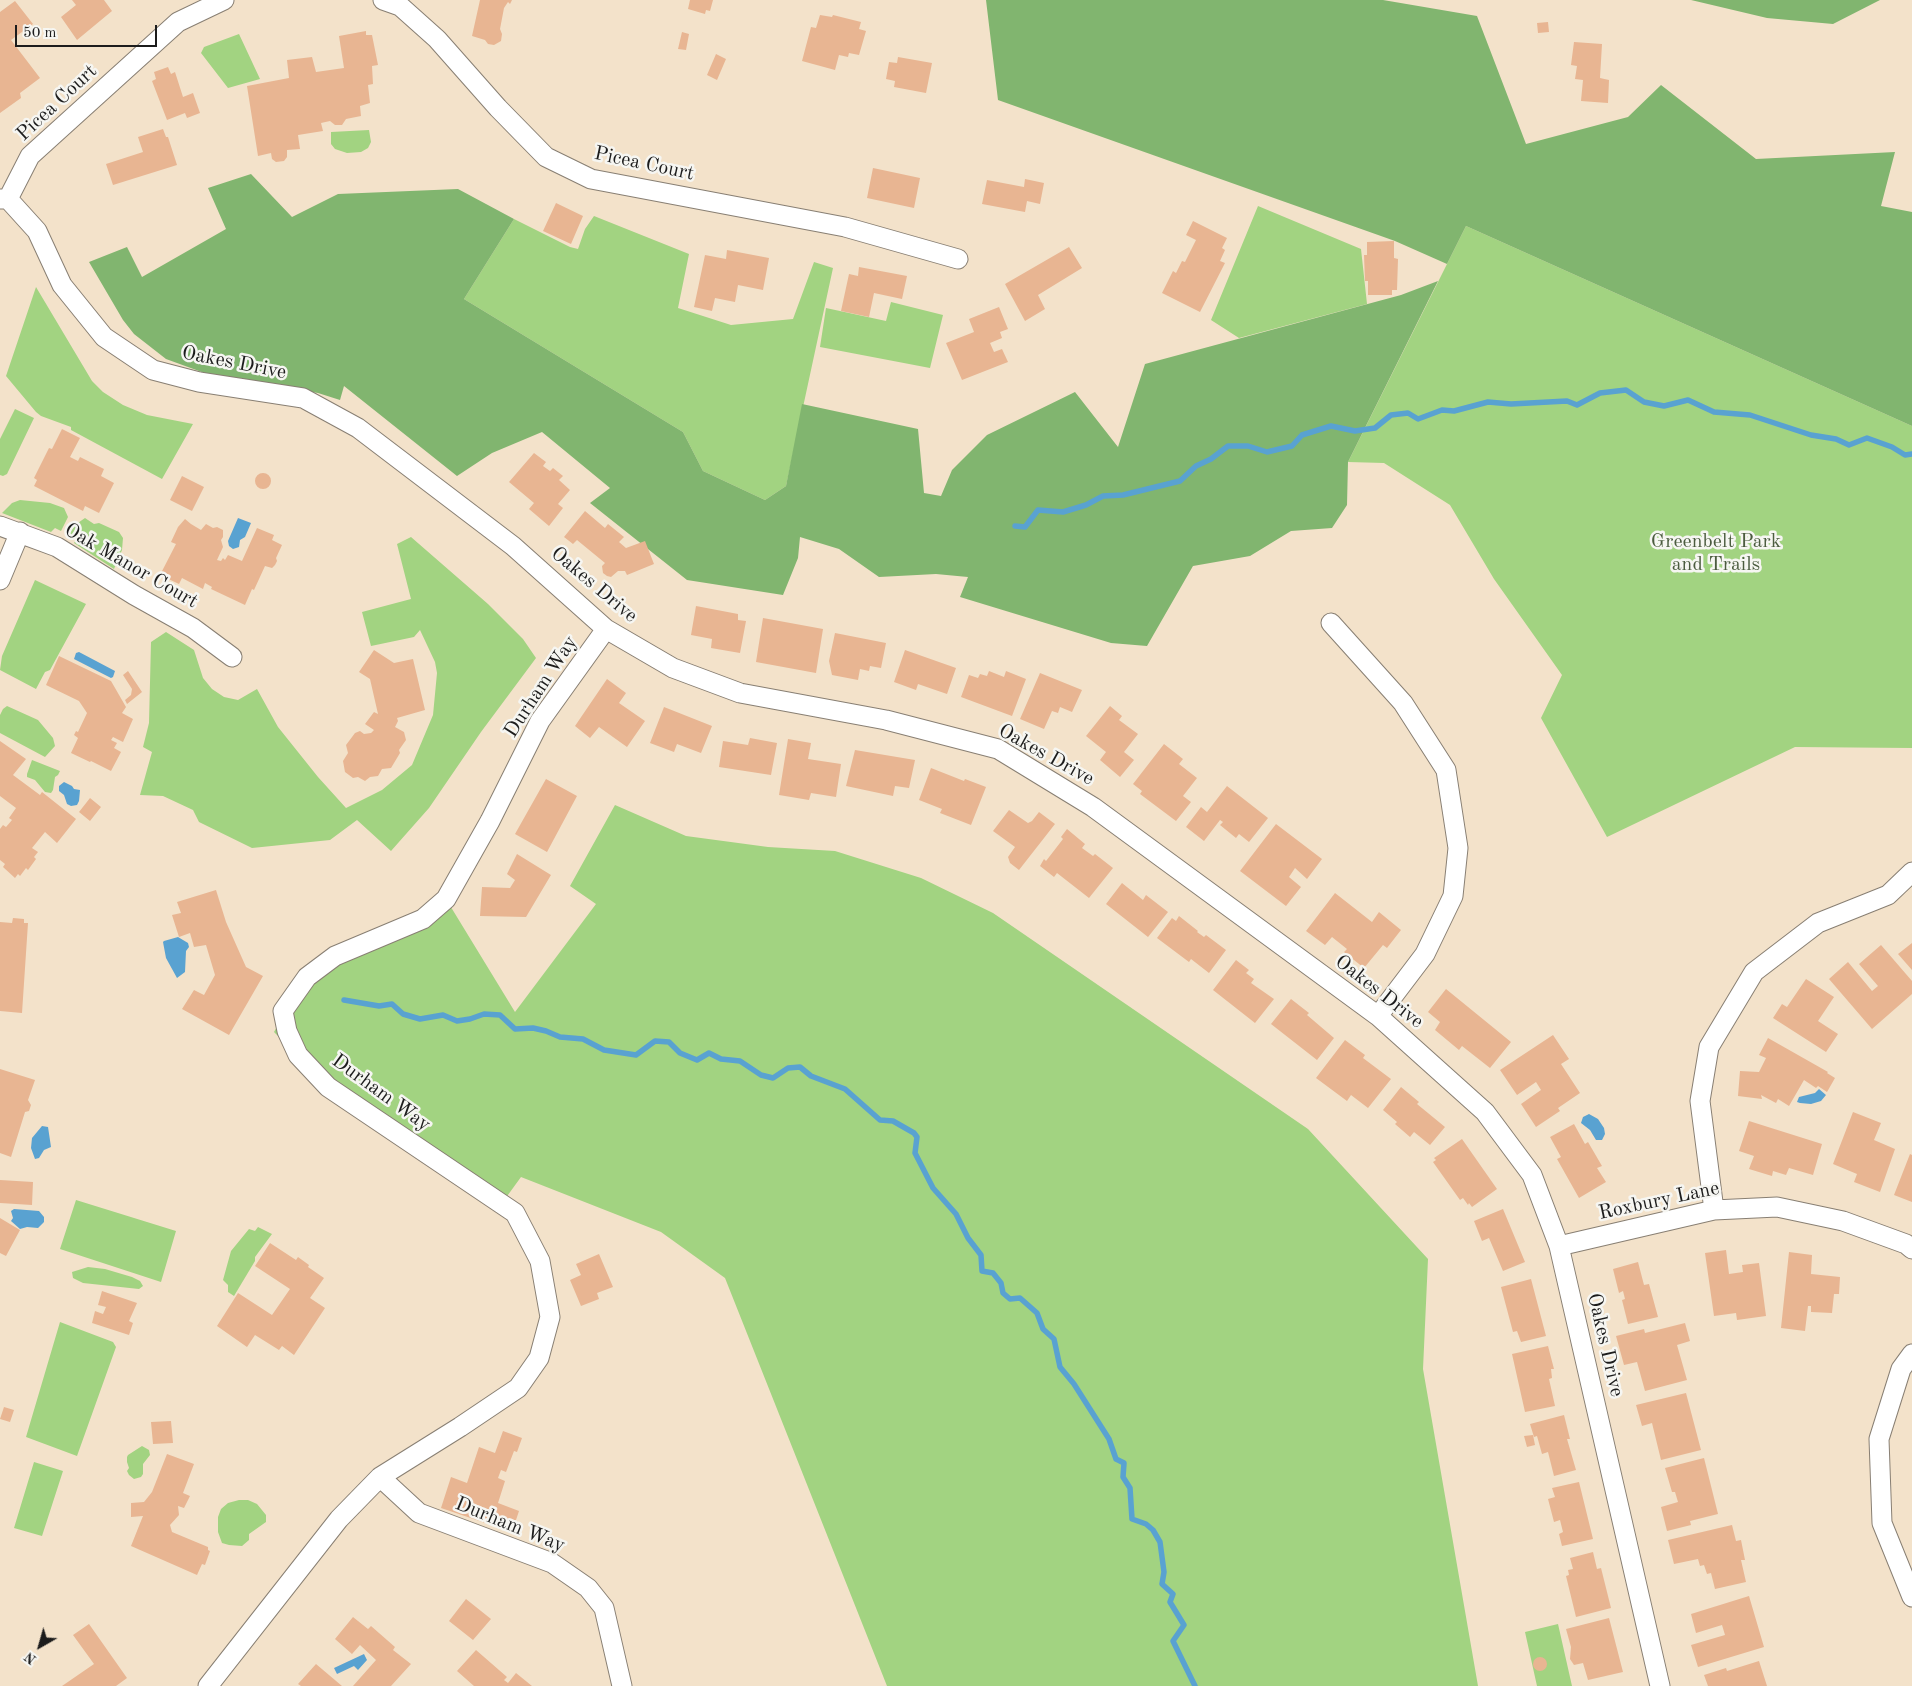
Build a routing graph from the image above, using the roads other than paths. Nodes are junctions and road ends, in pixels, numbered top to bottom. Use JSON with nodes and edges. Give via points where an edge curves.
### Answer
{"nodes":[{"id":1,"x":224,"y":0,"type":"edge"},
{"id":2,"x":383,"y":0,"type":"edge"},
{"id":3,"x":4,"y":199,"type":"edge"},
{"id":4,"x":958,"y":259,"type":"dead end"},
{"id":5,"x":0,"y":526,"type":"edge"},
{"id":6,"x":20,"y":532,"type":"junction"},
{"id":7,"x":0,"y":580,"type":"edge"},
{"id":8,"x":1331,"y":623,"type":"dead end"},
{"id":9,"x":606,"y":629,"type":"junction"},
{"id":10,"x":232,"y":657,"type":"dead end"},
{"id":11,"x":1912,"y":872,"type":"edge"},
{"id":12,"x":1378,"y":1016,"type":"junction"},
{"id":13,"x":1714,"y":1210,"type":"junction"},
{"id":14,"x":1559,"y":1246,"type":"junction"},
{"id":15,"x":1912,"y":1249,"type":"edge"},
{"id":16,"x":1912,"y":1354,"type":"edge"},
{"id":17,"x":380,"y":1477,"type":"junction"},
{"id":18,"x":1912,"y":1597,"type":"edge"},
{"id":19,"x":208,"y":1686,"type":"edge"},
{"id":20,"x":622,"y":1686,"type":"edge"},
{"id":21,"x":1660,"y":1686,"type":"edge"}],
"edges":[{"from":1,"to":3,"type":"street","name":"Picea Court","via":[[178,22],[30,156]]},
{"from":2,"to":4,"type":"street","name":"Picea Court","via":[[400,6],[437,39],[546,157],[591,179],[844,226]]},
{"from":3,"to":9,"type":"street","name":"Oakes Drive","via":[[37,231],[62,285],[104,337],[153,370],[199,382],[304,398],[358,428],[513,546]]},
{"from":5,"to":6,"type":"street","name":"Oak Manor Court"},
{"from":6,"to":7,"type":"street"},
{"from":6,"to":10,"type":"street","name":"Oak Manor Court","via":[[57,547],[193,628]]},
{"from":8,"to":12,"type":"street","via":[[1404,704],[1446,770],[1458,848],[1453,896],[1425,954]]},
{"from":9,"to":12,"type":"street","name":"Oakes Drive","via":[[673,668],[740,693],[886,720],[998,749],[1093,807]]},
{"from":9,"to":17,"type":"street","name":"Durham Way","via":[[540,721],[446,899],[423,919],[335,956],[307,977],[283,1011],[287,1032],[298,1055],[328,1087],[515,1213],[540,1261],[550,1316],[539,1358],[518,1388]]},
{"from":11,"to":13,"type":"street","via":[[1888,895],[1818,923],[1754,972],[1709,1047],[1700,1100]]},
{"from":12,"to":14,"type":"street","name":"Oakes Drive","via":[[1485,1112],[1532,1175]]},
{"from":13,"to":14,"type":"street","name":"Roxbury Lane"},
{"from":13,"to":15,"type":"street","name":"Roxbury Lane","via":[[1777,1207],[1843,1221]]},
{"from":14,"to":21,"type":"street","name":"Oakes Drive"},
{"from":16,"to":18,"type":"street","via":[[1901,1369],[1879,1439],[1882,1523]]},
{"from":17,"to":19,"type":"street","name":"Durham Way","via":[[339,1519]]},
{"from":17,"to":20,"type":"street","name":"Durham Way","via":[[419,1513],[552,1562],[588,1588],[604,1608]]}]}
